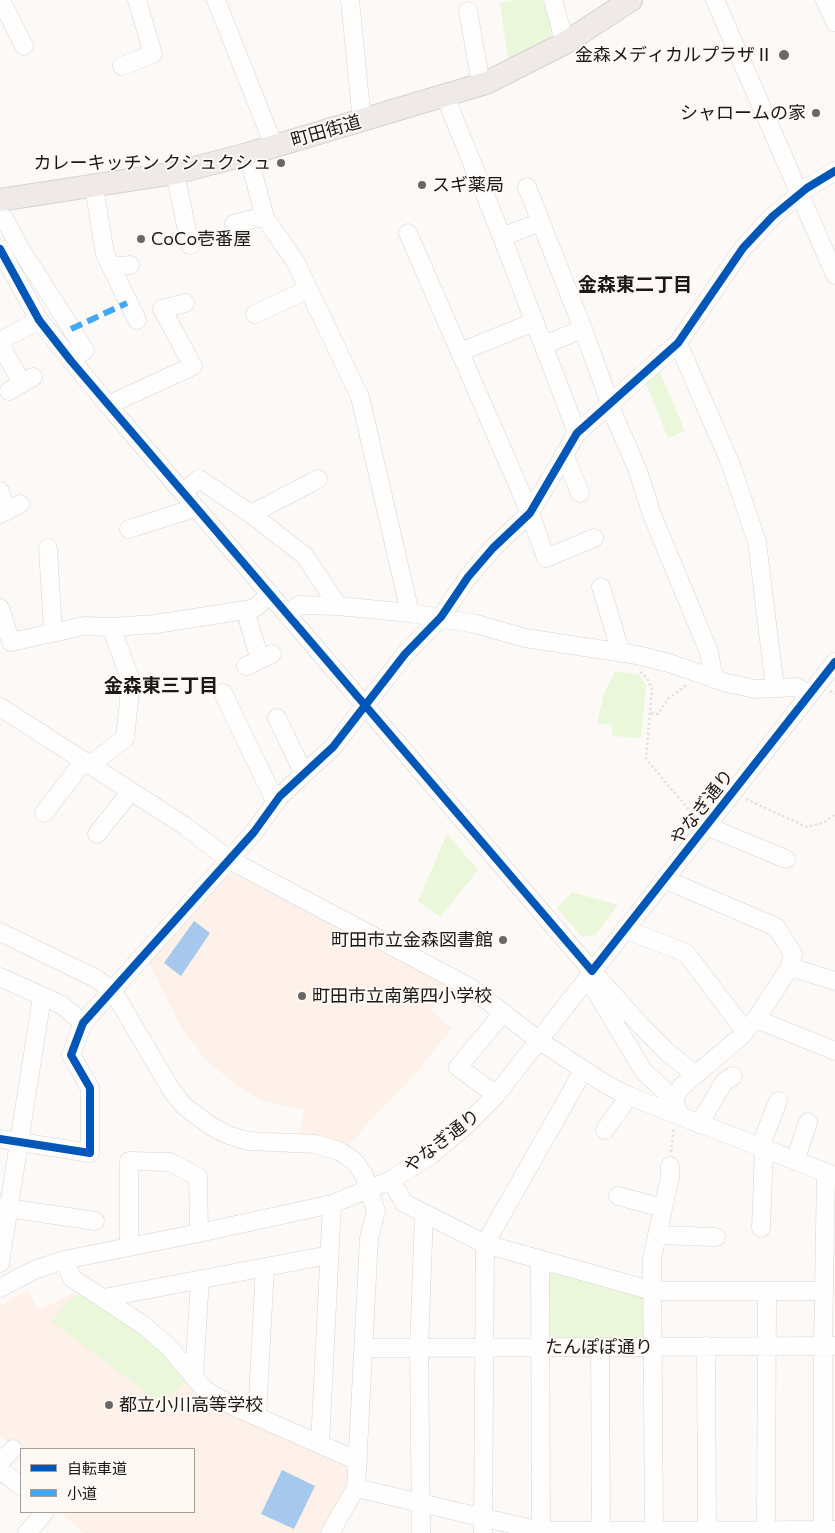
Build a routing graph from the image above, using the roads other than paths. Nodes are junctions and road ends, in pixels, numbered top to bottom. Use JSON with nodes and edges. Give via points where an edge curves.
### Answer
{"nodes":[{"id":1,"x":1,"y":0,"type":"edge"},
{"id":2,"x":137,"y":0,"type":"edge"},
{"id":3,"x":350,"y":0,"type":"edge"},
{"id":4,"x":554,"y":0,"type":"edge"},
{"id":5,"x":631,"y":0,"type":"edge"},
{"id":6,"x":715,"y":0,"type":"edge"},
{"id":7,"x":826,"y":0,"type":"edge"},
{"id":8,"x":221,"y":1,"type":"edge"},
{"id":9,"x":468,"y":11,"type":"dead end"},
{"id":10,"x":835,"y":22,"type":"edge"},
{"id":11,"x":565,"y":44,"type":"junction"},
{"id":12,"x":24,"y":46,"type":"dead end"},
{"id":13,"x":122,"y":66,"type":"dead end"},
{"id":14,"x":481,"y":84,"type":"junction"},
{"id":15,"x":445,"y":96,"type":"junction"},
{"id":16,"x":362,"y":121,"type":"junction"},
{"id":17,"x":274,"y":146,"type":"junction"},
{"id":18,"x":248,"y":154,"type":"junction"},
{"id":19,"x":835,"y":171,"type":"edge"},
{"id":20,"x":175,"y":173,"type":"junction"},
{"id":21,"x":94,"y":187,"type":"junction"},
{"id":22,"x":527,"y":188,"type":"dead end"},
{"id":23,"x":799,"y":196,"type":"junction"},
{"id":24,"x":2,"y":209,"type":"edge"},
{"id":25,"x":264,"y":216,"type":"junction"},
{"id":26,"x":540,"y":222,"type":"junction"},
{"id":27,"x":234,"y":224,"type":"dead end"},
{"id":28,"x":408,"y":233,"type":"dead end"},
{"id":29,"x":502,"y":237,"type":"junction"},
{"id":30,"x":190,"y":245,"type":"dead end"},
{"id":31,"x":0,"y":250,"type":"edge"},
{"id":32,"x":130,"y":265,"type":"dead end"},
{"id":33,"x":111,"y":268,"type":"junction"},
{"id":34,"x":835,"y":275,"type":"edge"},
{"id":35,"x":309,"y":288,"type":"junction"},
{"id":36,"x":52,"y":299,"type":"junction"},
{"id":37,"x":185,"y":303,"type":"dead end"},
{"id":38,"x":262,"y":306,"type":"dead end"},
{"id":39,"x":36,"y":315,"type":"junction"},
{"id":40,"x":137,"y":320,"type":"dead end"},
{"id":41,"x":534,"y":322,"type":"junction"},
{"id":42,"x":583,"y":329,"type":"junction"},
{"id":43,"x":0,"y":343,"type":"edge"},
{"id":44,"x":678,"y":343,"type":"junction"},
{"id":45,"x":543,"y":345,"type":"junction"},
{"id":46,"x":460,"y":352,"type":"junction"},
{"id":47,"x":71,"y":361,"type":"junction"},
{"id":48,"x":21,"y":384,"type":"dead end"},
{"id":49,"x":610,"y":404,"type":"junction"},
{"id":50,"x":108,"y":405,"type":"junction"},
{"id":51,"x":577,"y":433,"type":"junction"},
{"id":52,"x":564,"y":454,"type":"junction"},
{"id":53,"x":318,"y":479,"type":"dead end"},
{"id":54,"x":0,"y":491,"type":"edge"},
{"id":55,"x":183,"y":493,"type":"junction"},
{"id":56,"x":580,"y":493,"type":"dead end"},
{"id":57,"x":195,"y":508,"type":"junction"},
{"id":58,"x":9,"y":510,"type":"edge"},
{"id":59,"x":530,"y":513,"type":"junction"},
{"id":60,"x":251,"y":514,"type":"junction"},
{"id":61,"x":129,"y":529,"type":"dead end"},
{"id":62,"x":594,"y":538,"type":"dead end"},
{"id":63,"x":48,"y":548,"type":"dead end"},
{"id":64,"x":601,"y":587,"type":"dead end"},
{"id":65,"x":270,"y":594,"type":"junction"},
{"id":66,"x":338,"y":606,"type":"junction"},
{"id":67,"x":0,"y":608,"type":"edge"},
{"id":68,"x":245,"y":610,"type":"junction"},
{"id":69,"x":410,"y":613,"type":"junction"},
{"id":70,"x":288,"y":615,"type":"junction"},
{"id":71,"x":441,"y":617,"type":"junction"},
{"id":72,"x":111,"y":627,"type":"junction"},
{"id":73,"x":53,"y":632,"type":"junction"},
{"id":74,"x":622,"y":653,"type":"junction"},
{"id":75,"x":259,"y":660,"type":"dead end"},
{"id":76,"x":835,"y":662,"type":"edge"},
{"id":77,"x":708,"y":676,"type":"junction"},
{"id":78,"x":774,"y":688,"type":"junction"},
{"id":79,"x":223,"y":694,"type":"dead end"},
{"id":80,"x":809,"y":695,"type":"junction"},
{"id":81,"x":366,"y":706,"type":"junction"},
{"id":82,"x":0,"y":707,"type":"edge"},
{"id":83,"x":277,"y":718,"type":"dead end"},
{"id":84,"x":87,"y":763,"type":"junction"},
{"id":85,"x":304,"y":774,"type":"junction"},
{"id":86,"x":132,"y":791,"type":"junction"},
{"id":87,"x":275,"y":801,"type":"junction"},
{"id":88,"x":44,"y":813,"type":"dead end"},
{"id":89,"x":706,"y":826,"type":"junction"},
{"id":90,"x":97,"y":834,"type":"dead end"},
{"id":91,"x":228,"y":859,"type":"junction"},
{"id":92,"x":786,"y":859,"type":"dead end"},
{"id":93,"x":664,"y":878,"type":"junction"},
{"id":94,"x":625,"y":929,"type":"junction"},
{"id":95,"x":0,"y":932,"type":"edge"},
{"id":96,"x":790,"y":967,"type":"junction"},
{"id":97,"x":592,"y":971,"type":"junction"},
{"id":98,"x":0,"y":977,"type":"edge"},
{"id":99,"x":835,"y":981,"type":"edge"},
{"id":100,"x":113,"y":990,"type":"junction"},
{"id":101,"x":42,"y":997,"type":"junction"},
{"id":102,"x":503,"y":1013,"type":"junction"},
{"id":103,"x":83,"y":1023,"type":"junction"},
{"id":104,"x":750,"y":1025,"type":"junction"},
{"id":105,"x":643,"y":1028,"type":"junction"},
{"id":106,"x":538,"y":1040,"type":"junction"},
{"id":107,"x":628,"y":1046,"type":"junction"},
{"id":108,"x":835,"y":1051,"type":"edge"},
{"id":109,"x":583,"y":1071,"type":"junction"},
{"id":110,"x":694,"y":1074,"type":"junction"},
{"id":111,"x":732,"y":1076,"type":"dead end"},
{"id":112,"x":496,"y":1094,"type":"junction"},
{"id":113,"x":629,"y":1096,"type":"junction"},
{"id":114,"x":674,"y":1099,"type":"junction"},
{"id":115,"x":778,"y":1101,"type":"dead end"},
{"id":116,"x":680,"y":1116,"type":"junction"},
{"id":117,"x":808,"y":1122,"type":"dead end"},
{"id":118,"x":699,"y":1124,"type":"junction"},
{"id":119,"x":605,"y":1130,"type":"dead end"},
{"id":120,"x":0,"y":1139,"type":"edge"},
{"id":121,"x":19,"y":1142,"type":"junction"},
{"id":122,"x":762,"y":1148,"type":"junction"},
{"id":123,"x":795,"y":1161,"type":"junction"},
{"id":124,"x":670,"y":1166,"type":"dead end"},
{"id":125,"x":831,"y":1175,"type":"edge"},
{"id":126,"x":391,"y":1180,"type":"junction"},
{"id":127,"x":370,"y":1190,"type":"junction"},
{"id":128,"x":618,"y":1196,"type":"dead end"},
{"id":129,"x":332,"y":1204,"type":"junction"},
{"id":130,"x":4,"y":1208,"type":"edge"},
{"id":131,"x":663,"y":1208,"type":"junction"},
{"id":132,"x":424,"y":1214,"type":"junction"},
{"id":133,"x":95,"y":1221,"type":"dead end"},
{"id":134,"x":761,"y":1228,"type":"dead end"},
{"id":135,"x":199,"y":1233,"type":"junction"},
{"id":136,"x":657,"y":1235,"type":"junction"},
{"id":137,"x":716,"y":1237,"type":"dead end"},
{"id":138,"x":486,"y":1244,"type":"junction"},
{"id":139,"x":128,"y":1247,"type":"junction"},
{"id":140,"x":329,"y":1255,"type":"junction"},
{"id":141,"x":64,"y":1260,"type":"junction"},
{"id":142,"x":540,"y":1260,"type":"junction"},
{"id":143,"x":0,"y":1263,"type":"edge"},
{"id":144,"x":265,"y":1267,"type":"junction"},
{"id":145,"x":200,"y":1279,"type":"junction"},
{"id":146,"x":2,"y":1283,"type":"edge"},
{"id":147,"x":653,"y":1291,"type":"junction"},
{"id":148,"x":767,"y":1291,"type":"junction"},
{"id":149,"x":824,"y":1291,"type":"junction"},
{"id":150,"x":104,"y":1298,"type":"junction"},
{"id":151,"x":653,"y":1346,"type":"junction"},
{"id":152,"x":706,"y":1346,"type":"junction"},
{"id":153,"x":767,"y":1346,"type":"junction"},
{"id":154,"x":829,"y":1346,"type":"edge"},
{"id":155,"x":483,"y":1347,"type":"junction"},
{"id":156,"x":540,"y":1347,"type":"junction"},
{"id":157,"x":600,"y":1347,"type":"junction"},
{"id":158,"x":364,"y":1348,"type":"junction"},
{"id":159,"x":419,"y":1348,"type":"junction"},
{"id":160,"x":194,"y":1376,"type":"junction"},
{"id":161,"x":257,"y":1416,"type":"junction"},
{"id":162,"x":320,"y":1444,"type":"junction"},
{"id":163,"x":13,"y":1448,"type":"dead end"},
{"id":164,"x":358,"y":1461,"type":"junction"},
{"id":165,"x":0,"y":1462,"type":"edge"},
{"id":166,"x":0,"y":1470,"type":"edge"},
{"id":167,"x":20,"y":1485,"type":"edge"},
{"id":168,"x":356,"y":1488,"type":"junction"},
{"id":169,"x":420,"y":1503,"type":"junction"},
{"id":170,"x":44,"y":1513,"type":"edge"},
{"id":171,"x":483,"y":1525,"type":"edge"},
{"id":172,"x":707,"y":1530,"type":"junction"},
{"id":173,"x":766,"y":1530,"type":"junction"},
{"id":174,"x":661,"y":1531,"type":"edge"},
{"id":175,"x":827,"y":1531,"type":"edge"},
{"id":176,"x":541,"y":1532,"type":"edge"},
{"id":177,"x":601,"y":1532,"type":"edge"},
{"id":178,"x":743,"y":1532,"type":"edge"},
{"id":179,"x":27,"y":1533,"type":"edge"},
{"id":180,"x":330,"y":1533,"type":"edge"},
{"id":181,"x":421,"y":1533,"type":"edge"}],
"edges":[{"from":1,"to":12,"type":"street"},
{"from":2,"to":13,"type":"street","via":[[153,54]]},
{"from":3,"to":16,"type":"street"},
{"from":4,"to":11,"type":"street"},
{"from":5,"to":11,"type":"main road","name":"町田街道"},
{"from":6,"to":23,"type":"street"},
{"from":7,"to":10,"type":"street"},
{"from":8,"to":17,"type":"street"},
{"from":9,"to":14,"type":"street"},
{"from":11,"to":14,"type":"main road","name":"町田街道"},
{"from":14,"to":15,"type":"main road","name":"町田街道"},
{"from":15,"to":16,"type":"main road","name":"町田街道"},
{"from":15,"to":29,"type":"street"},
{"from":16,"to":17,"type":"main road","name":"町田街道"},
{"from":17,"to":18,"type":"main road","name":"町田街道"},
{"from":18,"to":20,"type":"main road","name":"町田街道"},
{"from":18,"to":25,"type":"street"},
{"from":19,"to":23,"type":"street"},
{"from":20,"to":21,"type":"main road","name":"町田街道"},
{"from":20,"to":30,"type":"street"},
{"from":21,"to":24,"type":"main road","name":"町田街道"},
{"from":21,"to":33,"type":"street","via":[[105,254]]},
{"from":22,"to":26,"type":"street"},
{"from":23,"to":34,"type":"street"},
{"from":23,"to":44,"type":"street","via":[[773,216],[743,248]]},
{"from":24,"to":36,"type":"street"},
{"from":25,"to":27,"type":"street"},
{"from":25,"to":35,"type":"street"},
{"from":26,"to":29,"type":"street"},
{"from":26,"to":42,"type":"street"},
{"from":28,"to":46,"type":"street"},
{"from":29,"to":41,"type":"street"},
{"from":31,"to":39,"type":"street"},
{"from":32,"to":33,"type":"street"},
{"from":33,"to":40,"type":"street"},
{"from":35,"to":38,"type":"street"},
{"from":35,"to":69,"type":"street","via":[[360,397]]},
{"from":36,"to":39,"type":"street"},
{"from":36,"to":47,"type":"street","via":[[85,350]]},
{"from":37,"to":50,"type":"street","via":[[162,309],[193,366]]},
{"from":39,"to":43,"type":"street"},
{"from":39,"to":47,"type":"street"},
{"from":41,"to":45,"type":"street"},
{"from":41,"to":46,"type":"street"},
{"from":42,"to":45,"type":"street"},
{"from":42,"to":49,"type":"street"},
{"from":43,"to":48,"type":"street"},
{"from":44,"to":49,"type":"street"},
{"from":44,"to":78,"type":"street","via":[[731,465],[757,542]]},
{"from":45,"to":51,"type":"street"},
{"from":46,"to":59,"type":"street"},
{"from":47,"to":50,"type":"street"},
{"from":49,"to":51,"type":"street"},
{"from":49,"to":77,"type":"street","via":[[709,652]]},
{"from":50,"to":55,"type":"street"},
{"from":51,"to":52,"type":"street"},
{"from":52,"to":56,"type":"street"},
{"from":52,"to":59,"type":"street"},
{"from":53,"to":60,"type":"street"},
{"from":54,"to":58,"type":"street"},
{"from":55,"to":57,"type":"street"},
{"from":55,"to":60,"type":"street","via":[[199,479]]},
{"from":57,"to":61,"type":"street"},
{"from":57,"to":65,"type":"street"},
{"from":59,"to":62,"type":"street","via":[[546,558]]},
{"from":59,"to":71,"type":"street","via":[[468,577]]},
{"from":60,"to":66,"type":"street","via":[[305,556]]},
{"from":63,"to":73,"type":"street","via":[[57,579]]},
{"from":64,"to":74,"type":"street"},
{"from":65,"to":68,"type":"street","via":[[255,608]]},
{"from":65,"to":70,"type":"street"},
{"from":66,"to":69,"type":"street"},
{"from":66,"to":70,"type":"street","via":[[299,605]]},
{"from":67,"to":73,"type":"street","via":[[11,642]]},
{"from":68,"to":72,"type":"street","via":[[156,624]]},
{"from":68,"to":75,"type":"street"},
{"from":69,"to":71,"type":"street"},
{"from":70,"to":81,"type":"street"},
{"from":71,"to":74,"type":"street","via":[[524,638]]},
{"from":71,"to":81,"type":"street","via":[[405,654]]},
{"from":72,"to":73,"type":"street","via":[[84,626]]},
{"from":72,"to":84,"type":"street","via":[[131,681],[125,738]]},
{"from":74,"to":77,"type":"street"},
{"from":76,"to":80,"type":"street","name":"やなぎ通り"},
{"from":77,"to":78,"type":"street","via":[[755,689]]},
{"from":78,"to":80,"type":"street","via":[[797,687]]},
{"from":79,"to":87,"type":"street"},
{"from":80,"to":89,"type":"street","name":"やなぎ通り"},
{"from":81,"to":85,"type":"street","via":[[333,747]]},
{"from":81,"to":97,"type":"street"},
{"from":82,"to":84,"type":"street"},
{"from":83,"to":85,"type":"street"},
{"from":84,"to":86,"type":"street"},
{"from":84,"to":88,"type":"street"},
{"from":85,"to":87,"type":"street"},
{"from":86,"to":90,"type":"street"},
{"from":86,"to":91,"type":"street"},
{"from":87,"to":91,"type":"street","via":[[254,832]]},
{"from":89,"to":92,"type":"street"},
{"from":89,"to":93,"type":"street","name":"やなぎ通り"},
{"from":91,"to":100,"type":"street"},
{"from":91,"to":102,"type":"street","via":[[471,988]]},
{"from":93,"to":94,"type":"street","name":"やなぎ通り"},
{"from":93,"to":96,"type":"street","via":[[776,927],[793,954]]},
{"from":94,"to":97,"type":"street","name":"やなぎ通り"},
{"from":94,"to":104,"type":"street","via":[[686,953]]},
{"from":95,"to":100,"type":"street"},
{"from":96,"to":99,"type":"street"},
{"from":96,"to":104,"type":"street"},
{"from":97,"to":105,"type":"street"},
{"from":97,"to":106,"type":"street","name":"やなぎ通り"},
{"from":97,"to":107,"type":"street","via":[[596,990]]},
{"from":98,"to":101,"type":"street"},
{"from":100,"to":103,"type":"street"},
{"from":100,"to":127,"type":"street","via":[[161,1075],[184,1106],[197,1117],[228,1135],[248,1141],[315,1144],[339,1151],[354,1161]]},
{"from":101,"to":103,"type":"street","via":[[62,1005]]},
{"from":101,"to":121,"type":"street"},
{"from":102,"to":106,"type":"street"},
{"from":102,"to":112,"type":"street","via":[[458,1067]]},
{"from":103,"to":121,"type":"street","via":[[71,1055],[90,1088],[90,1154]]},
{"from":104,"to":108,"type":"street"},
{"from":104,"to":110,"type":"street"},
{"from":105,"to":107,"type":"street"},
{"from":105,"to":110,"type":"street"},
{"from":106,"to":109,"type":"street"},
{"from":106,"to":112,"type":"street","name":"やなぎ通り"},
{"from":107,"to":114,"type":"street","via":[[644,1072]]},
{"from":109,"to":113,"type":"street"},
{"from":109,"to":138,"type":"street"},
{"from":110,"to":114,"type":"street"},
{"from":111,"to":118,"type":"street","via":[[724,1082]]},
{"from":112,"to":126,"type":"street","name":"やなぎ通り","via":[[448,1142]]},
{"from":113,"to":116,"type":"street"},
{"from":113,"to":119,"type":"street"},
{"from":114,"to":116,"type":"street"},
{"from":115,"to":122,"type":"street"},
{"from":116,"to":118,"type":"street"},
{"from":117,"to":123,"type":"street"},
{"from":118,"to":122,"type":"street"},
{"from":120,"to":121,"type":"street"},
{"from":121,"to":130,"type":"street"},
{"from":122,"to":123,"type":"street"},
{"from":122,"to":134,"type":"street"},
{"from":123,"to":125,"type":"street"},
{"from":124,"to":131,"type":"street"},
{"from":125,"to":149,"type":"street"},
{"from":126,"to":127,"type":"street","name":"やなぎ通り"},
{"from":126,"to":132,"type":"street","via":[[404,1203]]},
{"from":127,"to":129,"type":"street","name":"やなぎ通り"},
{"from":127,"to":158,"type":"street","via":[[376,1211],[369,1238]]},
{"from":128,"to":131,"type":"street"},
{"from":129,"to":135,"type":"street","name":"やなぎ通り"},
{"from":129,"to":140,"type":"street"},
{"from":130,"to":133,"type":"street"},
{"from":130,"to":143,"type":"street"},
{"from":131,"to":136,"type":"street"},
{"from":132,"to":138,"type":"street"},
{"from":132,"to":159,"type":"street"},
{"from":135,"to":139,"type":"street","name":"やなぎ通り"},
{"from":135,"to":139,"type":"street","via":[[198,1177],[170,1162],[129,1161]]},
{"from":136,"to":137,"type":"street"},
{"from":136,"to":147,"type":"street","via":[[652,1258]]},
{"from":138,"to":142,"type":"street"},
{"from":138,"to":155,"type":"street"},
{"from":139,"to":141,"type":"street","name":"やなぎ通り"},
{"from":140,"to":144,"type":"street"},
{"from":140,"to":162,"type":"street"},
{"from":141,"to":146,"type":"street","name":"やなぎ通り"},
{"from":141,"to":150,"type":"street","via":[[72,1278]]},
{"from":142,"to":147,"type":"street"},
{"from":142,"to":156,"type":"street"},
{"from":144,"to":145,"type":"street"},
{"from":144,"to":161,"type":"street"},
{"from":145,"to":150,"type":"street"},
{"from":145,"to":160,"type":"street"},
{"from":147,"to":148,"type":"street"},
{"from":147,"to":151,"type":"street"},
{"from":148,"to":149,"type":"street"},
{"from":148,"to":153,"type":"street"},
{"from":149,"to":154,"type":"street"},
{"from":150,"to":160,"type":"street","via":[[168,1346]]},
{"from":151,"to":152,"type":"street","name":"たんぽぽ通り"},
{"from":151,"to":157,"type":"street","name":"たんぽぽ通り"},
{"from":151,"to":174,"type":"street"},
{"from":152,"to":153,"type":"street","name":"たんぽぽ通り"},
{"from":152,"to":172,"type":"street"},
{"from":153,"to":154,"type":"street","name":"たんぽぽ通り"},
{"from":153,"to":173,"type":"street"},
{"from":154,"to":175,"type":"street"},
{"from":155,"to":156,"type":"street","name":"たんぽぽ通り"},
{"from":155,"to":159,"type":"street","name":"たんぽぽ通り"},
{"from":155,"to":171,"type":"street"},
{"from":156,"to":157,"type":"street","name":"たんぽぽ通り"},
{"from":156,"to":176,"type":"street"},
{"from":157,"to":177,"type":"street"},
{"from":158,"to":159,"type":"street","name":"たんぽぽ通り"},
{"from":158,"to":164,"type":"street"},
{"from":159,"to":169,"type":"street"},
{"from":160,"to":161,"type":"street","via":[[206,1390]]},
{"from":161,"to":162,"type":"street"},
{"from":162,"to":164,"type":"street"},
{"from":163,"to":165,"type":"street"},
{"from":164,"to":168,"type":"street"},
{"from":166,"to":167,"type":"street"},
{"from":168,"to":169,"type":"street"},
{"from":168,"to":180,"type":"street"},
{"from":169,"to":171,"type":"street"},
{"from":169,"to":181,"type":"street"},
{"from":170,"to":179,"type":"street"},
{"from":171,"to":176,"type":"street"},
{"from":172,"to":174,"type":"street"},
{"from":172,"to":178,"type":"street"},
{"from":173,"to":175,"type":"street"},
{"from":173,"to":178,"type":"street"},
{"from":174,"to":177,"type":"street"},
{"from":176,"to":177,"type":"street"}]}
